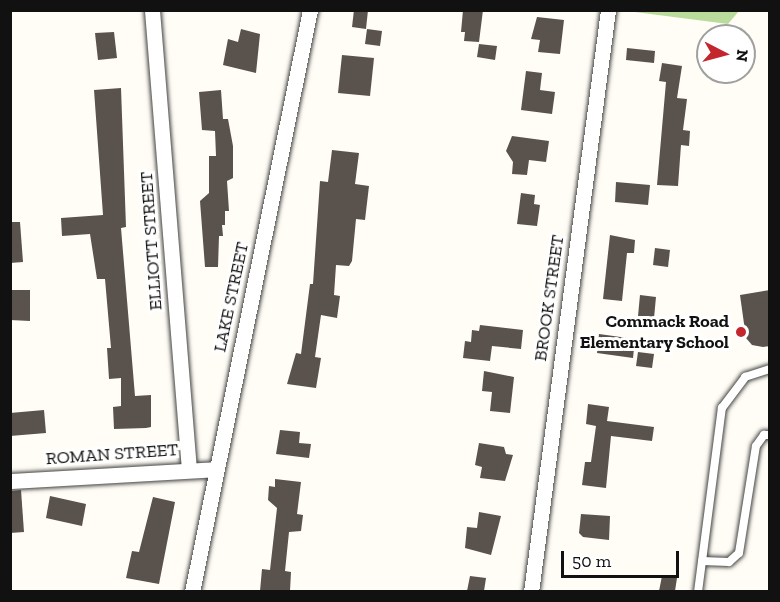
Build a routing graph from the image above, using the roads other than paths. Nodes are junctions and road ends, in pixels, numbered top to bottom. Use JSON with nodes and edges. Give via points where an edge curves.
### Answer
{"nodes":[{"id":1,"x":152,"y":10,"type":"edge"},
{"id":2,"x":310,"y":10,"type":"edge"},
{"id":3,"x":608,"y":10,"type":"edge"},
{"id":4,"x":770,"y":369,"type":"edge"},
{"id":5,"x":770,"y":435,"type":"edge"},
{"id":6,"x":189,"y":468,"type":"junction"},
{"id":7,"x":216,"y":468,"type":"junction"},
{"id":8,"x":10,"y":481,"type":"edge"},
{"id":9,"x":702,"y":561,"type":"junction"},
{"id":10,"x":192,"y":591,"type":"edge"},
{"id":11,"x":531,"y":591,"type":"edge"},
{"id":12,"x":698,"y":591,"type":"edge"}],
"edges":[{"from":1,"to":6,"type":"street","name":"ELLIOTT STREET"},
{"from":2,"to":7,"type":"street","name":"LAKE STREET"},
{"from":3,"to":11,"type":"street","name":"BROOK STREET"},
{"from":4,"to":9,"type":"lane","via":[[745,377],[722,408]]},
{"from":5,"to":9,"type":"lane","via":[[764,435],[756,446],[739,553],[729,562]]},
{"from":6,"to":7,"type":"street","name":"ROMAN STREET"},
{"from":6,"to":8,"type":"street","name":"ROMAN STREET"},
{"from":7,"to":10,"type":"street","name":"LAKE STREET"},
{"from":9,"to":12,"type":"lane"}]}
